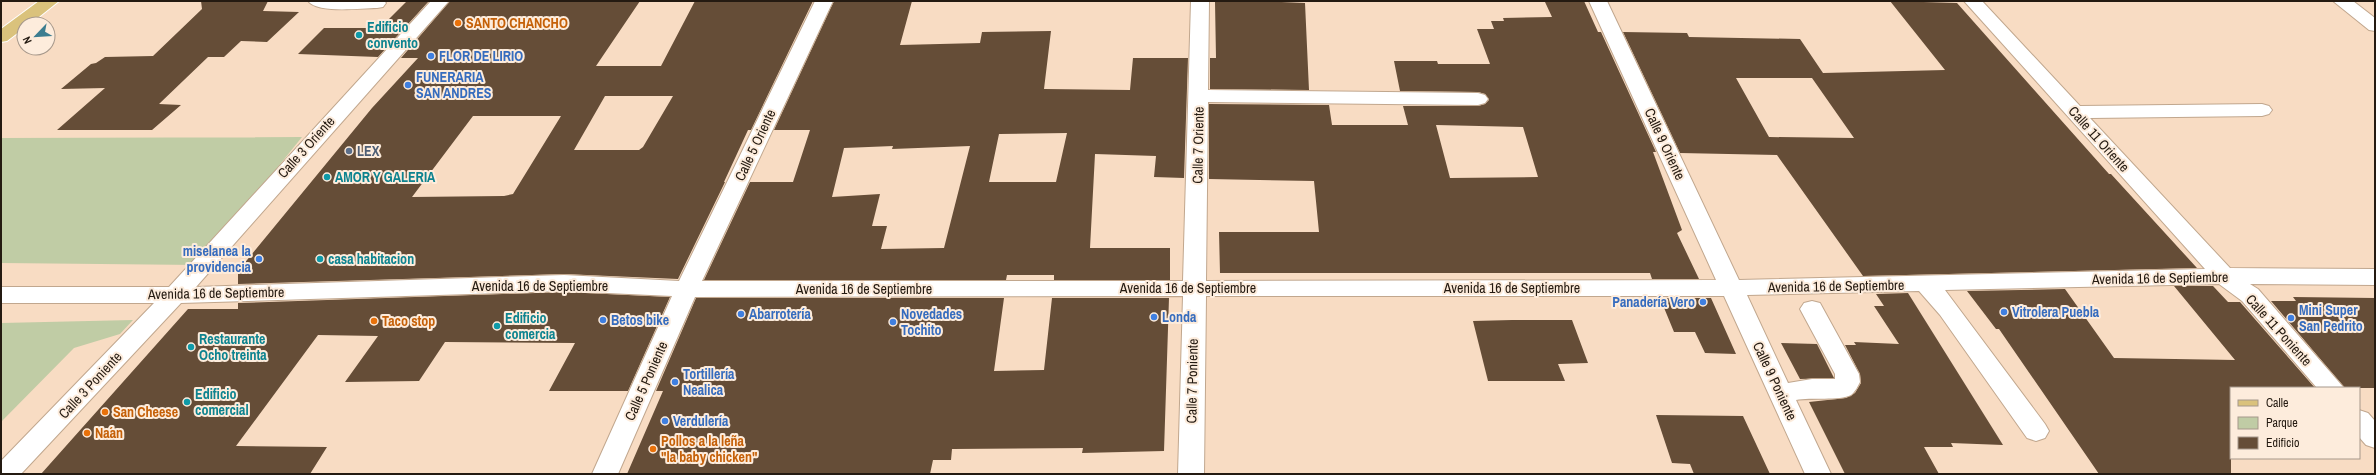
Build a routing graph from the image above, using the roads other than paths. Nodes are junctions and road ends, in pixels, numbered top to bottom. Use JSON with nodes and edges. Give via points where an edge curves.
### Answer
{"nodes":[{"id":1,"x":50,"y":1,"type":"edge"},
{"id":2,"x":317,"y":1,"type":"edge"},
{"id":3,"x":440,"y":1,"type":"edge"},
{"id":4,"x":824,"y":1,"type":"edge"},
{"id":5,"x":1200,"y":1,"type":"edge"},
{"id":6,"x":1598,"y":1,"type":"edge"},
{"id":7,"x":1973,"y":1,"type":"edge"},
{"id":8,"x":2342,"y":1,"type":"edge"},
{"id":9,"x":377,"y":4,"type":"dead end"},
{"id":10,"x":2375,"y":26,"type":"edge"},
{"id":11,"x":1,"y":37,"type":"edge"},
{"id":12,"x":1198,"y":96,"type":"junction"},
{"id":13,"x":1478,"y":100,"type":"dead end"},
{"id":14,"x":2262,"y":110,"type":"dead end"},
{"id":15,"x":2075,"y":112,"type":"junction"},
{"id":16,"x":2224,"y":276,"type":"junction"},
{"id":17,"x":2375,"y":277,"type":"edge"},
{"id":18,"x":1926,"y":284,"type":"junction"},
{"id":19,"x":1195,"y":288,"type":"junction"},
{"id":20,"x":1733,"y":288,"type":"junction"},
{"id":21,"x":687,"y":289,"type":"junction"},
{"id":22,"x":1,"y":295,"type":"edge"},
{"id":23,"x":175,"y":295,"type":"junction"},
{"id":24,"x":1812,"y":309,"type":"dead end"},
{"id":25,"x":2330,"y":387,"type":"edge"},
{"id":26,"x":1781,"y":393,"type":"junction"},
{"id":27,"x":2360,"y":421,"type":"edge"},
{"id":28,"x":2036,"y":431,"type":"dead end"},
{"id":29,"x":2375,"y":438,"type":"edge"},
{"id":30,"x":5,"y":474,"type":"edge"},
{"id":31,"x":604,"y":474,"type":"edge"},
{"id":32,"x":1191,"y":474,"type":"edge"},
{"id":33,"x":1818,"y":474,"type":"edge"}],
"edges":[{"from":1,"to":11,"type":"main road"},
{"from":2,"to":9,"type":"street","via":[[325,4]]},
{"from":3,"to":23,"type":"street","name":"Calle 3 Oriente"},
{"from":4,"to":21,"type":"street","name":"Calle 5 Oriente"},
{"from":5,"to":12,"type":"street","name":"Calle 7 Oriente"},
{"from":6,"to":20,"type":"street","name":"Calle 9 Oriente"},
{"from":7,"to":15,"type":"street","name":"Calle 11 Oriente"},
{"from":8,"to":10,"type":"street"},
{"from":12,"to":13,"type":"street"},
{"from":12,"to":19,"type":"street","name":"Calle 7 Oriente"},
{"from":14,"to":15,"type":"street"},
{"from":15,"to":16,"type":"street","name":"Calle 11 Oriente"},
{"from":16,"to":17,"type":"street","name":"Avenida 16 de Septiembre"},
{"from":16,"to":18,"type":"street","name":"Avenida 16 de Septiembre"},
{"from":16,"to":25,"type":"street","name":"Calle 11 Poniente","via":[[2250,295]]},
{"from":18,"to":20,"type":"street","name":"Avenida 16 de Septiembre"},
{"from":18,"to":28,"type":"street","via":[[1948,309]]},
{"from":19,"to":20,"type":"street","name":"Avenida 16 de Septiembre"},
{"from":19,"to":21,"type":"street","name":"Avenida 16 de Septiembre"},
{"from":19,"to":32,"type":"street","name":"Calle 7 Poniente"},
{"from":20,"to":26,"type":"street","name":"Calle 9 Poniente"},
{"from":21,"to":23,"type":"street","name":"Avenida 16 de Septiembre","via":[[564,283]]},
{"from":21,"to":31,"type":"street","name":"Calle 5 Poniente"},
{"from":22,"to":23,"type":"street","name":"Avenida 16 de Septiembre"},
{"from":23,"to":30,"type":"street","name":"Calle 3 Poniente"},
{"from":24,"to":26,"type":"street","via":[[1847,374],[1848,382],[1842,388],[1812,388]]},
{"from":26,"to":33,"type":"street","name":"Calle 9 Poniente"},
{"from":27,"to":29,"type":"street"}]}
